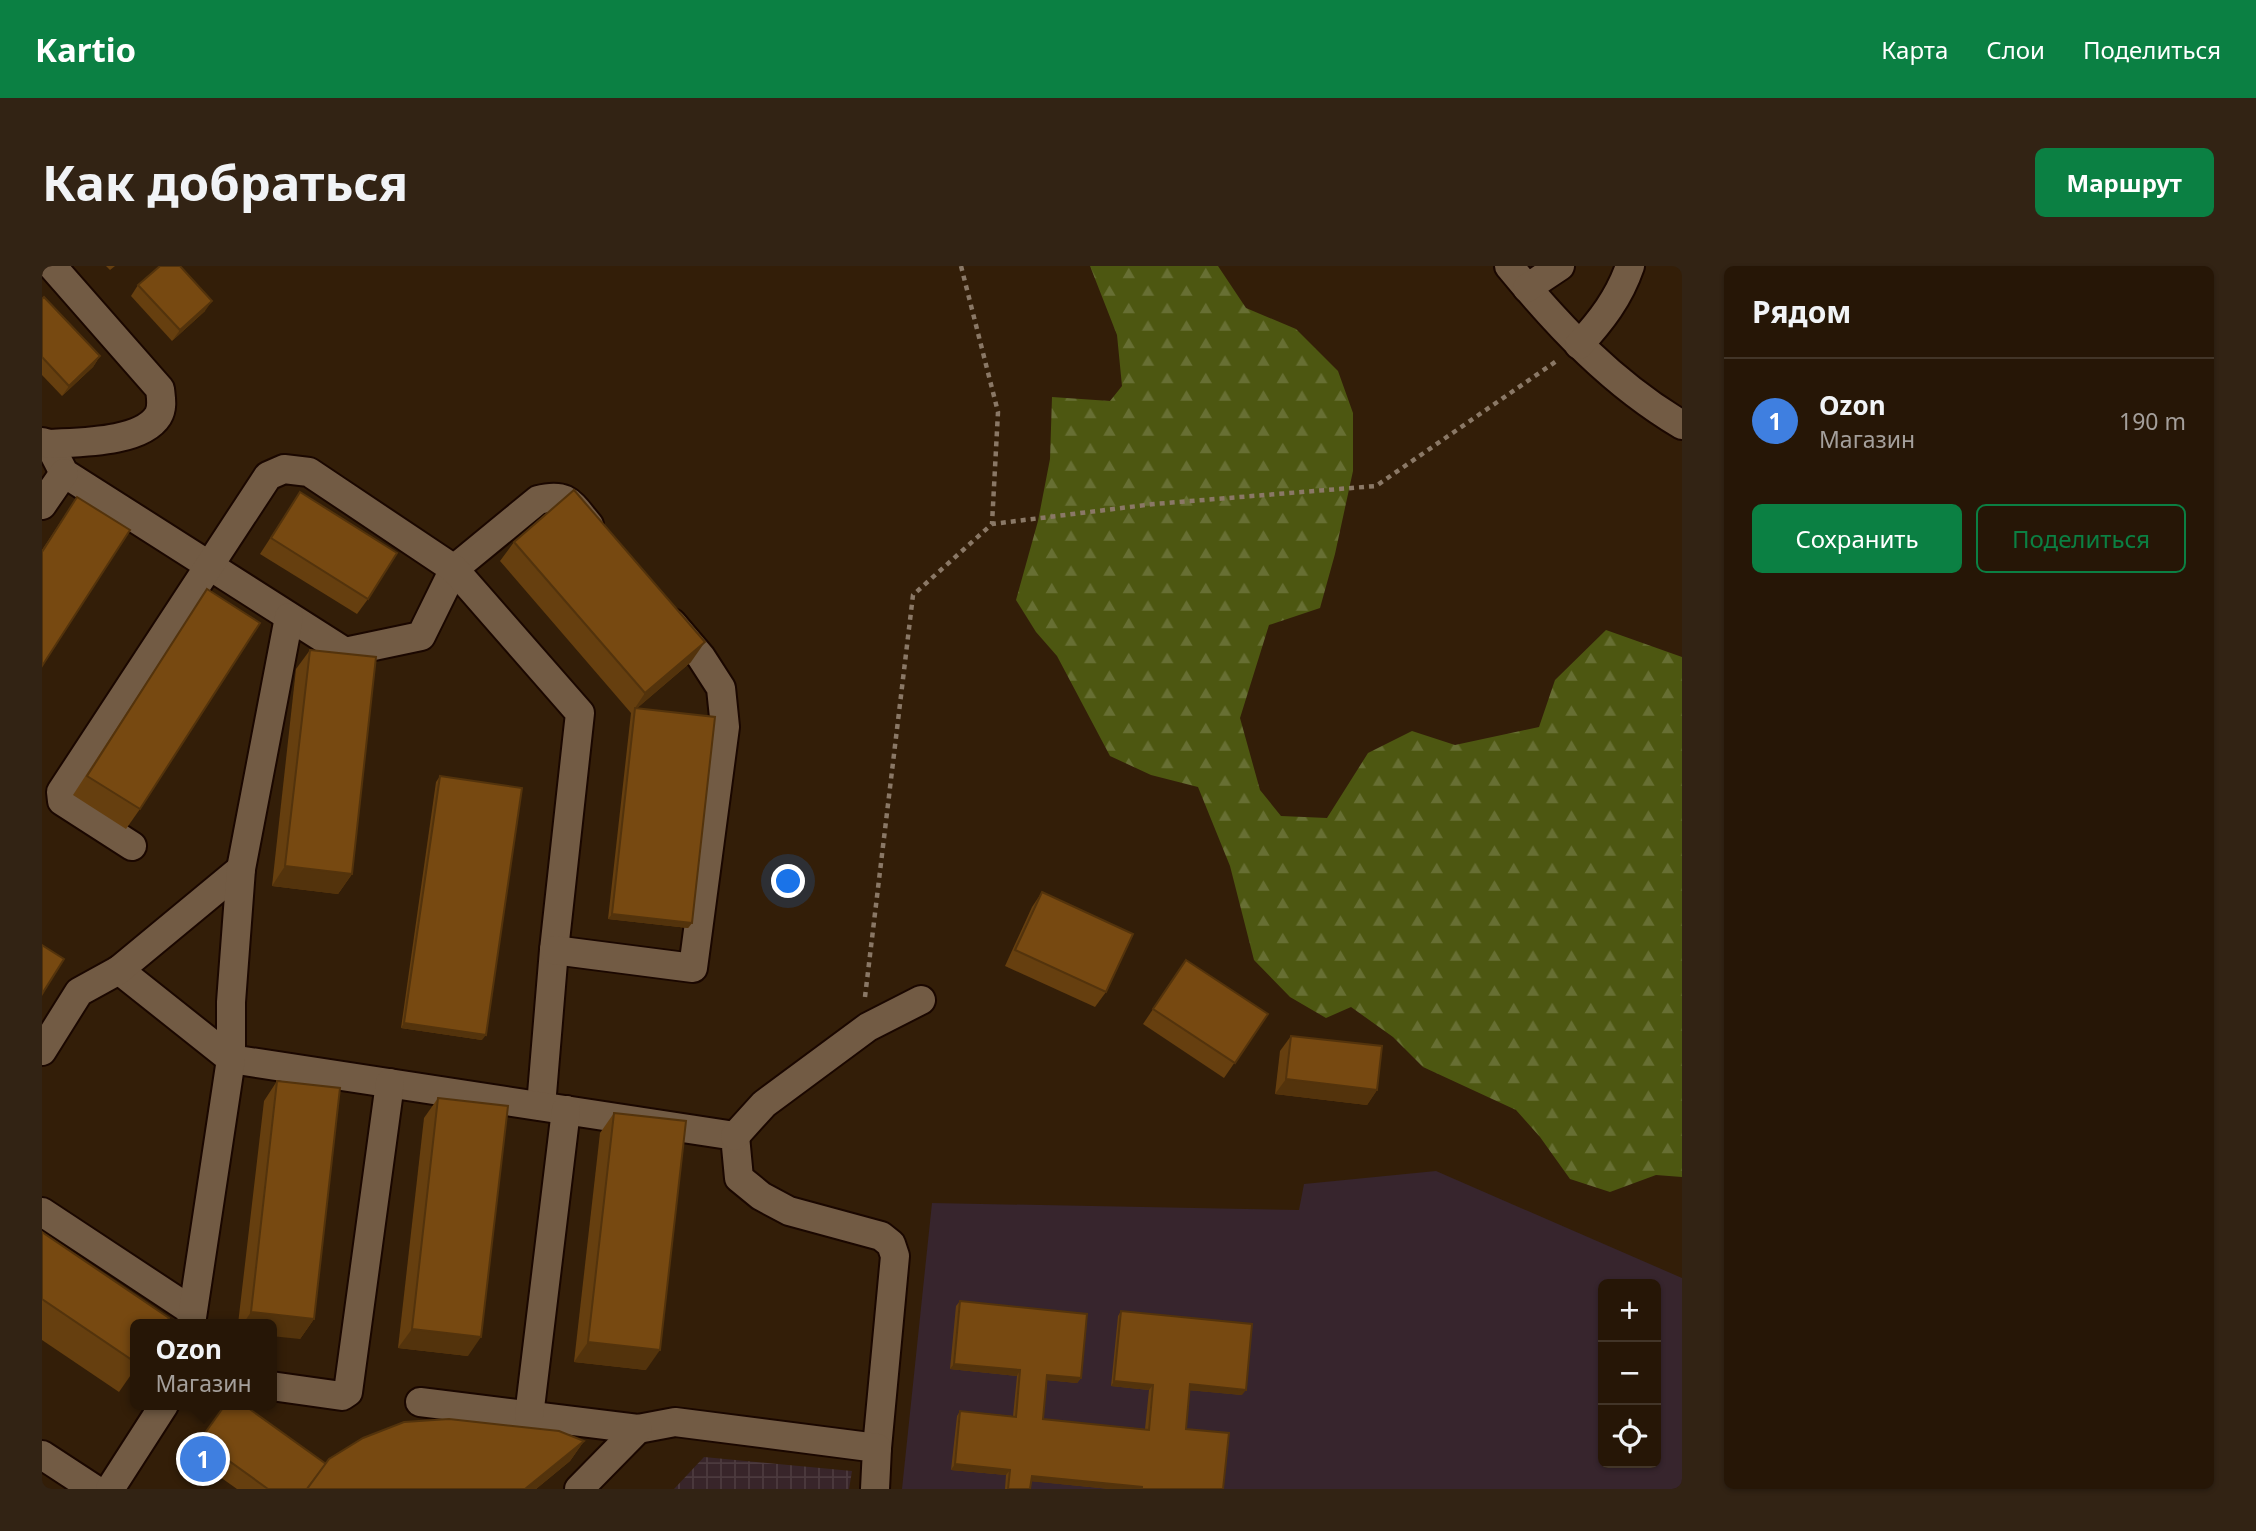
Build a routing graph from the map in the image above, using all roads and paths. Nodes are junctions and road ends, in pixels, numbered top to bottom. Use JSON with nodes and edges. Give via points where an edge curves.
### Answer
{"nodes":[{"id":1,"x":52,"y":266,"type":"edge"},
{"id":2,"x":961,"y":266,"type":"edge"},
{"id":3,"x":1560,"y":266,"type":"edge"},
{"id":4,"x":1630,"y":266,"type":"edge"},
{"id":5,"x":1518,"y":277,"type":"edge"},
{"id":6,"x":1579,"y":345,"type":"junction"},
{"id":7,"x":1682,"y":425,"type":"edge"},
{"id":8,"x":46,"y":443,"type":"edge"},
{"id":9,"x":64,"y":473,"type":"junction"},
{"id":10,"x":42,"y":505,"type":"edge"},
{"id":11,"x":992,"y":524,"type":"junction"},
{"id":12,"x":605,"y":544,"type":"edge"},
{"id":13,"x":208,"y":565,"type":"junction"},
{"id":14,"x":454,"y":569,"type":"junction"},
{"id":15,"x":657,"y":605,"type":"edge"},
{"id":16,"x":289,"y":617,"type":"junction"},
{"id":17,"x":132,"y":846,"type":"dead end"},
{"id":18,"x":241,"y":869,"type":"junction"},
{"id":19,"x":554,"y":950,"type":"junction"},
{"id":20,"x":119,"y":970,"type":"junction"},
{"id":21,"x":921,"y":1000,"type":"dead end"},
{"id":22,"x":861,"y":1032,"type":"junction"},
{"id":23,"x":42,"y":1051,"type":"edge"},
{"id":24,"x":231,"y":1059,"type":"junction"},
{"id":25,"x":390,"y":1083,"type":"junction"},
{"id":26,"x":554,"y":1108,"type":"junction"},
{"id":27,"x":735,"y":1136,"type":"junction"},
{"id":28,"x":42,"y":1212,"type":"edge"},
{"id":29,"x":191,"y":1318,"type":"edge"},
{"id":30,"x":277,"y":1387,"type":"edge"},
{"id":31,"x":420,"y":1402,"type":"dead end"},
{"id":32,"x":161,"y":1410,"type":"edge"},
{"id":33,"x":529,"y":1416,"type":"junction"},
{"id":34,"x":638,"y":1429,"type":"junction"},
{"id":35,"x":877,"y":1448,"type":"junction"},
{"id":36,"x":42,"y":1455,"type":"edge"},
{"id":37,"x":94,"y":1489,"type":"edge"},
{"id":38,"x":110,"y":1489,"type":"edge"},
{"id":39,"x":579,"y":1489,"type":"edge"},
{"id":40,"x":875,"y":1489,"type":"edge"}],
"edges":[{"from":1,"to":8,"type":"street","via":[[160,389],[162,403],[158,416],[144,429],[118,438]]},
{"from":2,"to":11,"type":"path","via":[[998,412]]},
{"from":3,"to":5,"type":"street"},
{"from":4,"to":6,"type":"street","via":[[1603,319]]},
{"from":5,"to":6,"type":"street"},
{"from":6,"to":7,"type":"street","via":[[1620,383]]},
{"from":6,"to":11,"type":"path","via":[[1376,486],[1154,504]]},
{"from":8,"to":9,"type":"street"},
{"from":9,"to":10,"type":"street"},
{"from":9,"to":13,"type":"street"},
{"from":11,"to":22,"type":"path","via":[[913,595]]},
{"from":12,"to":14,"type":"street","via":[[570,502],[554,496],[538,500]]},
{"from":13,"to":14,"type":"street","via":[[268,476],[284,469],[309,472]]},
{"from":13,"to":16,"type":"street"},
{"from":13,"to":17,"type":"street","via":[[61,792],[62,801]]},
{"from":14,"to":16,"type":"street","via":[[421,636],[345,652]]},
{"from":14,"to":19,"type":"street","via":[[580,713]]},
{"from":15,"to":19,"type":"street","via":[[721,688],[725,727],[693,968]]},
{"from":16,"to":18,"type":"street"},
{"from":18,"to":20,"type":"street"},
{"from":18,"to":24,"type":"street"},
{"from":19,"to":26,"type":"street"},
{"from":20,"to":23,"type":"street","via":[[79,992]]},
{"from":20,"to":24,"type":"street"},
{"from":21,"to":22,"type":"street"},
{"from":22,"to":27,"type":"street","via":[[764,1104]]},
{"from":24,"to":25,"type":"street"},
{"from":24,"to":29,"type":"street"},
{"from":25,"to":26,"type":"street"},
{"from":25,"to":30,"type":"street","via":[[348,1392],[342,1396]]},
{"from":26,"to":27,"type":"street"},
{"from":26,"to":33,"type":"street"},
{"from":27,"to":35,"type":"street","via":[[739,1178],[761,1196],[789,1211],[881,1236],[891,1244],[895,1256]]},
{"from":28,"to":29,"type":"street"},
{"from":31,"to":33,"type":"street"},
{"from":32,"to":38,"type":"street"},
{"from":33,"to":34,"type":"street"},
{"from":34,"to":35,"type":"street","via":[[675,1422]]},
{"from":34,"to":39,"type":"street"},
{"from":35,"to":40,"type":"street"},
{"from":36,"to":37,"type":"street"}]}
